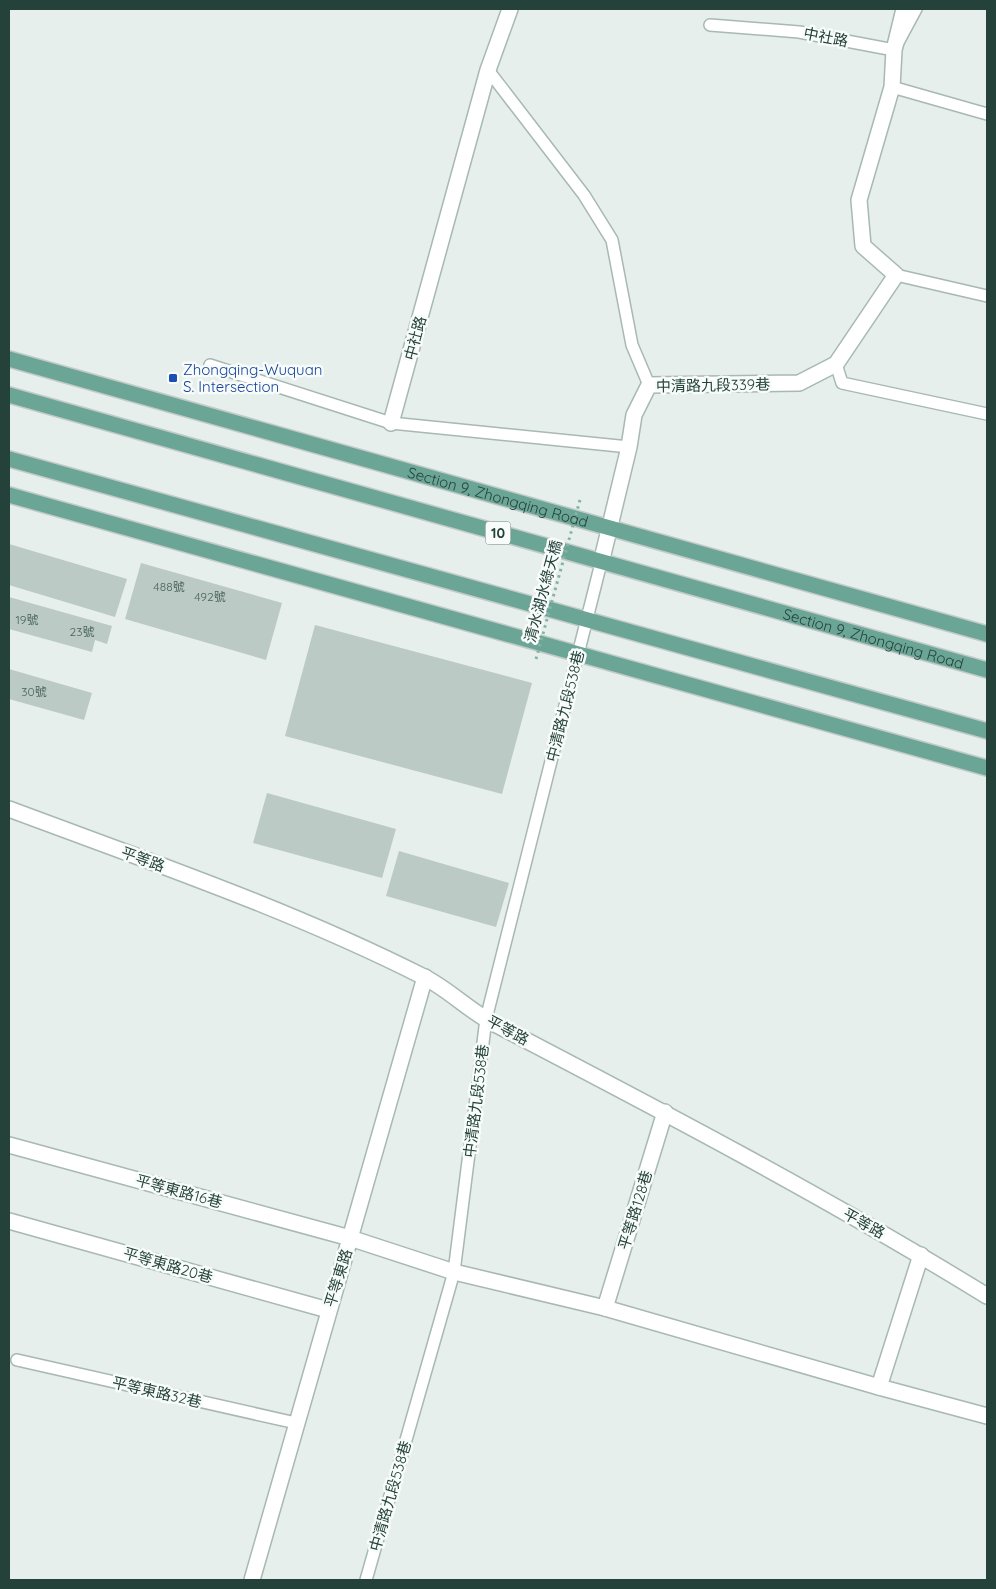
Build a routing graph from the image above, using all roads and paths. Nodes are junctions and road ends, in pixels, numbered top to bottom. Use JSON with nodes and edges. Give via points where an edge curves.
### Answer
{"nodes":[{"id":1,"x":510,"y":9,"type":"edge"},
{"id":2,"x":904,"y":9,"type":"edge"},
{"id":3,"x":916,"y":9,"type":"edge"},
{"id":4,"x":710,"y":25,"type":"dead end"},
{"id":5,"x":894,"y":50,"type":"junction"},
{"id":6,"x":488,"y":70,"type":"junction"},
{"id":7,"x":892,"y":87,"type":"junction"},
{"id":8,"x":987,"y":114,"type":"edge"},
{"id":9,"x":896,"y":275,"type":"junction"},
{"id":10,"x":987,"y":296,"type":"edge"},
{"id":11,"x":9,"y":359,"type":"edge"},
{"id":12,"x":836,"y":364,"type":"junction"},
{"id":13,"x":210,"y":365,"type":"dead end"},
{"id":14,"x":649,"y":385,"type":"junction"},
{"id":15,"x":9,"y":395,"type":"edge"},
{"id":16,"x":987,"y":414,"type":"edge"},
{"id":17,"x":391,"y":423,"type":"junction"},
{"id":18,"x":629,"y":447,"type":"junction"},
{"id":19,"x":9,"y":459,"type":"edge"},
{"id":20,"x":9,"y":495,"type":"edge"},
{"id":21,"x":580,"y":500,"type":"dead end"},
{"id":22,"x":609,"y":529,"type":"junction"},
{"id":23,"x":601,"y":562,"type":"junction"},
{"id":24,"x":587,"y":620,"type":"junction"},
{"id":25,"x":987,"y":634,"type":"edge"},
{"id":26,"x":579,"y":654,"type":"junction"},
{"id":27,"x":536,"y":659,"type":"dead end"},
{"id":28,"x":987,"y":670,"type":"edge"},
{"id":29,"x":987,"y":731,"type":"edge"},
{"id":30,"x":987,"y":768,"type":"edge"},
{"id":31,"x":9,"y":809,"type":"edge"},
{"id":32,"x":425,"y":977,"type":"junction"},
{"id":33,"x":486,"y":1019,"type":"junction"},
{"id":34,"x":665,"y":1112,"type":"junction"},
{"id":35,"x":9,"y":1145,"type":"edge"},
{"id":36,"x":9,"y":1221,"type":"edge"},
{"id":37,"x":350,"y":1238,"type":"junction"},
{"id":38,"x":921,"y":1255,"type":"junction"},
{"id":39,"x":454,"y":1272,"type":"junction"},
{"id":40,"x":987,"y":1296,"type":"edge"},
{"id":41,"x":605,"y":1308,"type":"junction"},
{"id":42,"x":328,"y":1310,"type":"junction"},
{"id":43,"x":18,"y":1360,"type":"dead end"},
{"id":44,"x":879,"y":1387,"type":"junction"},
{"id":45,"x":987,"y":1416,"type":"edge"},
{"id":46,"x":296,"y":1423,"type":"junction"},
{"id":47,"x":252,"y":1580,"type":"edge"},
{"id":48,"x":366,"y":1580,"type":"edge"}],
"edges":[{"from":1,"to":6,"type":"street","name":"中社路"},
{"from":2,"to":5,"type":"street"},
{"from":3,"to":5,"type":"lane"},
{"from":4,"to":5,"type":"lane","name":"中社路","via":[[799,32]]},
{"from":5,"to":7,"type":"street"},
{"from":6,"to":14,"type":"lane","via":[[584,195],[612,240],[632,345]]},
{"from":6,"to":17,"type":"street","name":"中社路"},
{"from":7,"to":8,"type":"lane"},
{"from":7,"to":9,"type":"street","via":[[859,200],[863,246]]},
{"from":9,"to":10,"type":"lane"},
{"from":9,"to":12,"type":"street","name":"中清路九段339巷"},
{"from":11,"to":22,"type":"main road","name":"Section 9, Zhongqing Road"},
{"from":12,"to":14,"type":"street","name":"中清路九段339巷","via":[[799,383]]},
{"from":12,"to":16,"type":"lane","via":[[842,383]]},
{"from":13,"to":17,"type":"lane"},
{"from":14,"to":18,"type":"street","name":"中清路九段339巷","via":[[634,415]]},
{"from":15,"to":23,"type":"main road","name":"Section 9, Zhongqing Road","number":"10"},
{"from":17,"to":18,"type":"lane"},
{"from":18,"to":22,"type":"street","name":"中清路九段339巷"},
{"from":19,"to":24,"type":"main road"},
{"from":20,"to":26,"type":"main road"},
{"from":21,"to":27,"type":"path","name":"清水湖水綠天橋","bridge":true},
{"from":22,"to":23,"type":"street","name":"中清路九段339巷"},
{"from":22,"to":25,"type":"main road","name":"Section 9, Zhongqing Road"},
{"from":23,"to":24,"type":"lane","name":"中清路九段538巷"},
{"from":23,"to":28,"type":"main road","name":"Section 9, Zhongqing Road","number":"10"},
{"from":24,"to":26,"type":"lane","name":"中清路九段538巷"},
{"from":24,"to":29,"type":"main road"},
{"from":26,"to":30,"type":"main road"},
{"from":26,"to":33,"type":"lane","name":"中清路九段538巷"},
{"from":31,"to":32,"type":"street","name":"平等路","via":[[254,900]]},
{"from":32,"to":33,"type":"street","name":"平等路"},
{"from":32,"to":37,"type":"street","name":"平等東路"},
{"from":33,"to":34,"type":"street","name":"平等路"},
{"from":33,"to":39,"type":"lane","name":"中清路九段538巷"},
{"from":34,"to":38,"type":"street","name":"平等路"},
{"from":34,"to":41,"type":"street","name":"平等路128巷"},
{"from":35,"to":37,"type":"street","name":"平等東路16巷"},
{"from":36,"to":42,"type":"street","name":"平等東路20巷"},
{"from":37,"to":39,"type":"street","name":"平等東路16巷"},
{"from":37,"to":42,"type":"street","name":"平等東路"},
{"from":38,"to":40,"type":"street","name":"平等路"},
{"from":38,"to":44,"type":"street"},
{"from":39,"to":41,"type":"street","name":"平等東路16巷"},
{"from":39,"to":48,"type":"lane","name":"中清路九段538巷"},
{"from":41,"to":44,"type":"street","name":"平等東路16巷"},
{"from":42,"to":46,"type":"street","name":"平等東路"},
{"from":43,"to":46,"type":"lane","name":"平等東路32巷"},
{"from":44,"to":45,"type":"street","name":"平等東路16巷"},
{"from":46,"to":47,"type":"street","name":"平等東路"}]}
